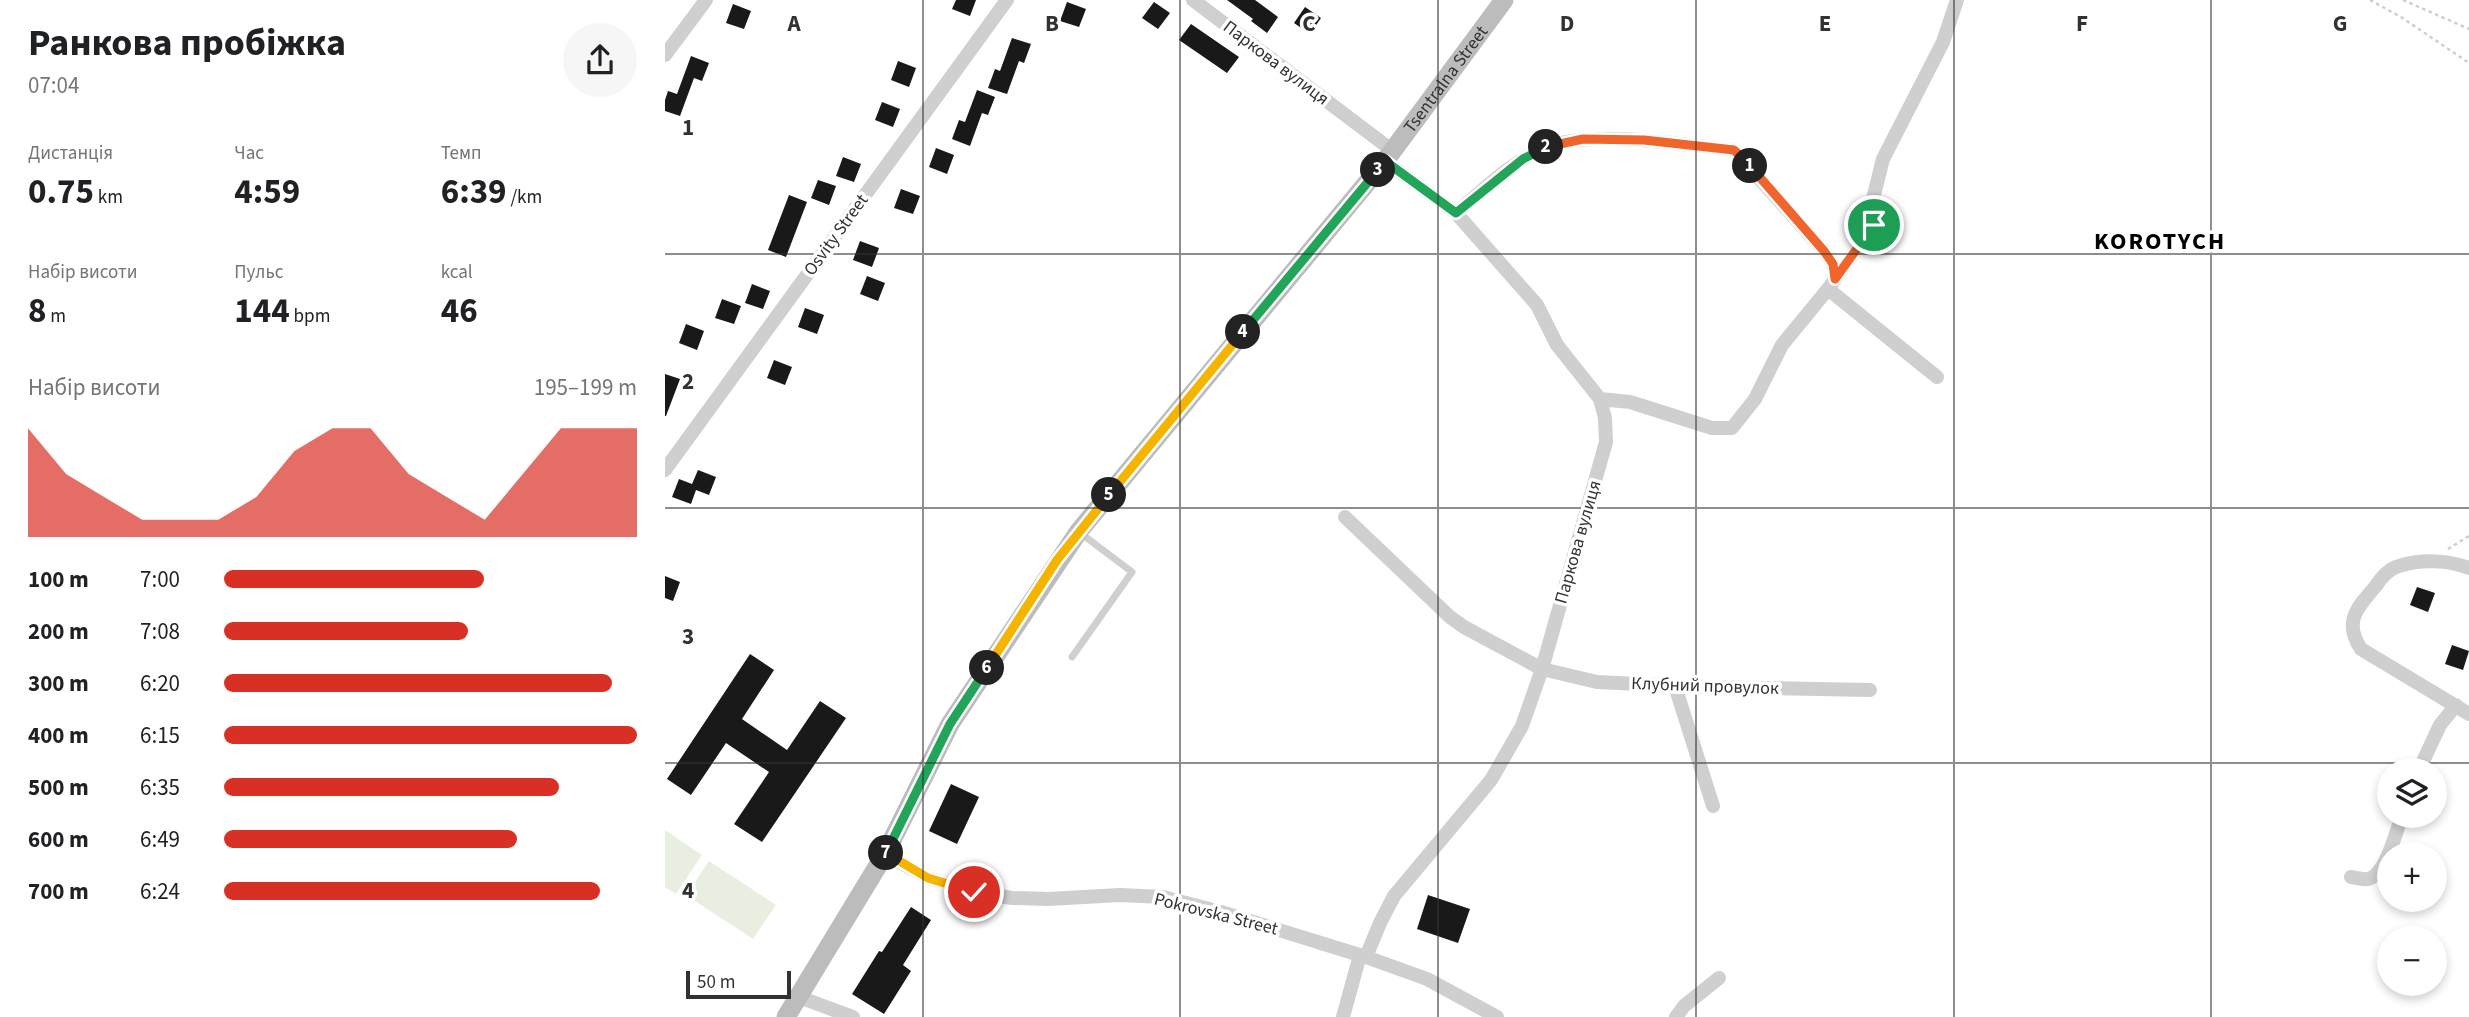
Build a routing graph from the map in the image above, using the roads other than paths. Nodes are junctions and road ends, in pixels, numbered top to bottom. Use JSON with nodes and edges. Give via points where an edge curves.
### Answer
{"nodes":[{"id":1,"x":706,"y":0,"type":"edge"},
{"id":2,"x":1007,"y":0,"type":"edge"},
{"id":3,"x":1193,"y":0,"type":"edge"},
{"id":4,"x":1504,"y":0,"type":"edge"},
{"id":5,"x":1957,"y":0,"type":"edge"},
{"id":6,"x":665,"y":55,"type":"edge"},
{"id":7,"x":1389,"y":156,"type":"junction"},
{"id":8,"x":1456,"y":213,"type":"junction"},
{"id":9,"x":1832,"y":284,"type":"junction"},
{"id":10,"x":1937,"y":377,"type":"dead end"},
{"id":11,"x":1600,"y":399,"type":"junction"},
{"id":12,"x":665,"y":470,"type":"edge"},
{"id":13,"x":1345,"y":517,"type":"dead end"},
{"id":14,"x":1079,"y":531,"type":"junction"},
{"id":15,"x":2466,"y":567,"type":"edge"},
{"id":16,"x":1072,"y":657,"type":"dead end"},
{"id":17,"x":1542,"y":669,"type":"junction"},
{"id":18,"x":1675,"y":686,"type":"junction"},
{"id":19,"x":1870,"y":690,"type":"dead end"},
{"id":20,"x":2456,"y":705,"type":"junction"},
{"id":21,"x":2469,"y":714,"type":"edge"},
{"id":22,"x":2425,"y":758,"type":"edge"},
{"id":23,"x":1713,"y":806,"type":"dead end"},
{"id":24,"x":2397,"y":828,"type":"edge"},
{"id":25,"x":885,"y":854,"type":"junction"},
{"id":26,"x":2351,"y":877,"type":"dead end"},
{"id":27,"x":1363,"y":956,"type":"junction"},
{"id":28,"x":1719,"y":978,"type":"dead end"},
{"id":29,"x":799,"y":997,"type":"junction"},
{"id":30,"x":786,"y":1017,"type":"edge"},
{"id":31,"x":853,"y":1017,"type":"edge"},
{"id":32,"x":1343,"y":1017,"type":"edge"},
{"id":33,"x":1497,"y":1017,"type":"edge"},
{"id":34,"x":1676,"y":1017,"type":"edge"}],
"edges":[{"from":1,"to":6,"type":"street"},
{"from":2,"to":12,"type":"street","name":"Osvity Street"},
{"from":3,"to":7,"type":"street","name":"Паркова вулиця"},
{"from":4,"to":7,"type":"street","name":"Tsentralna Street"},
{"from":5,"to":9,"type":"street","via":[[1943,42],[1883,159],[1873,199],[1874,225]]},
{"from":7,"to":8,"type":"street","name":"Паркова вулиця"},
{"from":7,"to":14,"type":"street","name":"Tsentralna Street"},
{"from":8,"to":9,"type":"street","via":[[1523,159],[1547,146],[1583,139],[1644,140],[1734,150],[1824,251],[1833,264]]},
{"from":8,"to":11,"type":"street","name":"Паркова вулиця","via":[[1537,305],[1563,354]]},
{"from":9,"to":10,"type":"street"},
{"from":9,"to":11,"type":"street","via":[[1782,345],[1755,399],[1732,428],[1712,428],[1630,402]]},
{"from":11,"to":17,"type":"street","name":"Паркова вулиця","via":[[1606,442]]},
{"from":13,"to":17,"type":"street","name":"Клубний провулок","via":[[1450,617]]},
{"from":14,"to":16,"type":"lane","via":[[1132,572]]},
{"from":14,"to":25,"type":"street","name":"Tsentralna Street","via":[[950,724]]},
{"from":15,"to":20,"type":"street","via":[[2433,561],[2396,566],[2354,617],[2353,634],[2361,649]]},
{"from":17,"to":18,"type":"street","name":"Клубний провулок","via":[[1597,682]]},
{"from":17,"to":27,"type":"street","name":"Паркова вулиця","via":[[1522,726],[1491,780],[1394,896]]},
{"from":18,"to":19,"type":"street","name":"Клубний провулок"},
{"from":18,"to":23,"type":"street"},
{"from":20,"to":21,"type":"street"},
{"from":20,"to":22,"type":"street","via":[[2440,725]]},
{"from":24,"to":26,"type":"street","via":[[2376,875]]},
{"from":25,"to":27,"type":"street","name":"Pokrovska Street","via":[[928,878],[974,892],[1048,899],[1163,897]]},
{"from":25,"to":29,"type":"street","name":"Tsentralna Street"},
{"from":27,"to":32,"type":"street","name":"Паркова вулиця"},
{"from":27,"to":33,"type":"street","name":"Pokrovska Street","via":[[1427,979]]},
{"from":28,"to":34,"type":"street"},
{"from":29,"to":30,"type":"street","name":"Tsentralna Street"},
{"from":29,"to":31,"type":"street"}]}
